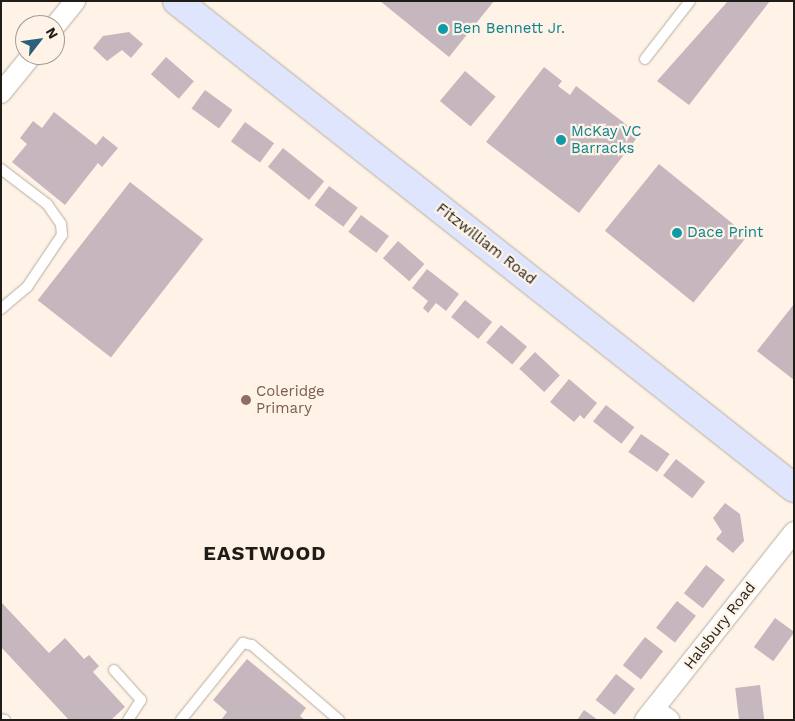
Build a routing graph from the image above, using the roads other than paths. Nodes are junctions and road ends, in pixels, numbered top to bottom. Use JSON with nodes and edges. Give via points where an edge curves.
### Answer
{"nodes":[{"id":1,"x":75,"y":1,"type":"edge"},
{"id":2,"x":177,"y":1,"type":"edge"},
{"id":3,"x":690,"y":1,"type":"edge"},
{"id":4,"x":64,"y":15,"type":"edge"},
{"id":5,"x":646,"y":59,"type":"dead end"},
{"id":6,"x":24,"y":65,"type":"edge"},
{"id":7,"x":1,"y":93,"type":"edge"},
{"id":8,"x":1,"y":169,"type":"edge"},
{"id":9,"x":1,"y":309,"type":"edge"},
{"id":10,"x":794,"y":488,"type":"edge"},
{"id":11,"x":794,"y":532,"type":"edge"},
{"id":12,"x":114,"y":670,"type":"dead end"},
{"id":13,"x":656,"y":716,"type":"edge"},
{"id":14,"x":128,"y":720,"type":"edge"},
{"id":15,"x":181,"y":720,"type":"edge"},
{"id":16,"x":339,"y":720,"type":"edge"}],
"edges":[{"from":1,"to":4,"type":"street"},
{"from":2,"to":10,"type":"main road","name":"Fitzwilliam Road"},
{"from":3,"to":5,"type":"lane"},
{"from":6,"to":7,"type":"street"},
{"from":8,"to":9,"type":"lane","via":[[48,204],[61,224],[62,235],[27,287]]},
{"from":11,"to":13,"type":"street","name":"Halsbury Road"},
{"from":12,"to":14,"type":"lane","via":[[141,700]]},
{"from":15,"to":16,"type":"lane","via":[[243,642],[259,651]]}]}
